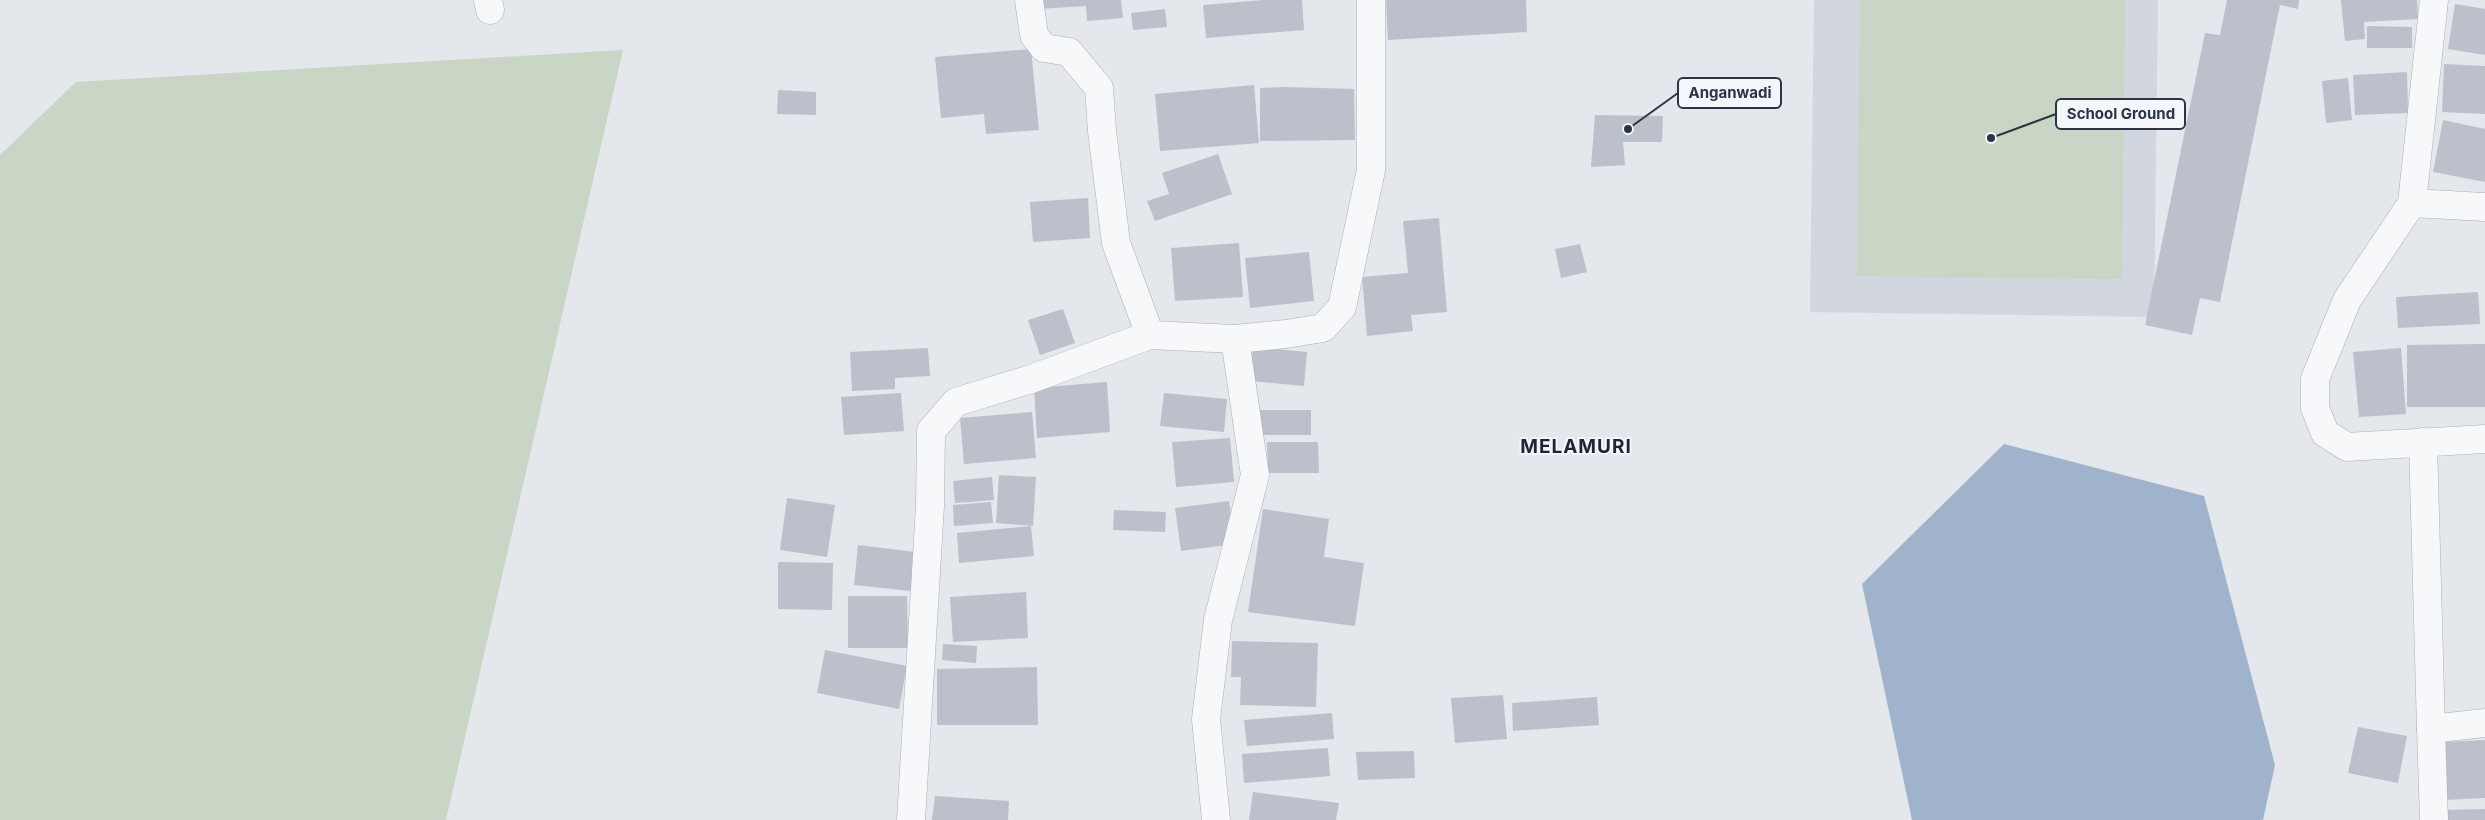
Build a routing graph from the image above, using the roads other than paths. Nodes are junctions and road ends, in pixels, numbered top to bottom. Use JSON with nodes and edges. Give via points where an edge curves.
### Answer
{"nodes":[{"id":1,"x":1029,"y":0,"type":"edge"},
{"id":2,"x":1371,"y":0,"type":"edge"},
{"id":3,"x":2434,"y":0,"type":"edge"},
{"id":4,"x":2412,"y":203,"type":"junction"},
{"id":5,"x":2485,"y":207,"type":"edge"},
{"id":6,"x":1150,"y":336,"type":"junction"},
{"id":7,"x":1235,"y":339,"type":"junction"},
{"id":8,"x":2485,"y":439,"type":"edge"},
{"id":9,"x":2423,"y":442,"type":"junction"},
{"id":10,"x":2485,"y":723,"type":"edge"},
{"id":11,"x":2431,"y":729,"type":"junction"},
{"id":12,"x":911,"y":820,"type":"edge"},
{"id":13,"x":1216,"y":820,"type":"edge"},
{"id":14,"x":2434,"y":820,"type":"edge"}],
"edges":[{"from":1,"to":6,"type":"street","via":[[1034,35],[1044,48],[1069,52],[1099,88],[1116,243]]},
{"from":2,"to":7,"type":"street","via":[[1371,170],[1342,307],[1323,328]]},
{"from":3,"to":4,"type":"street"},
{"from":4,"to":5,"type":"street"},
{"from":4,"to":9,"type":"street","via":[[2347,300],[2315,379],[2315,408],[2325,433],[2347,448]]},
{"from":6,"to":7,"type":"street"},
{"from":6,"to":12,"type":"street","via":[[956,402],[931,431],[930,506]]},
{"from":7,"to":13,"type":"street","via":[[1255,475],[1218,620],[1206,719]]},
{"from":8,"to":9,"type":"street"},
{"from":9,"to":11,"type":"street"},
{"from":10,"to":11,"type":"street"},
{"from":11,"to":14,"type":"street"}]}
